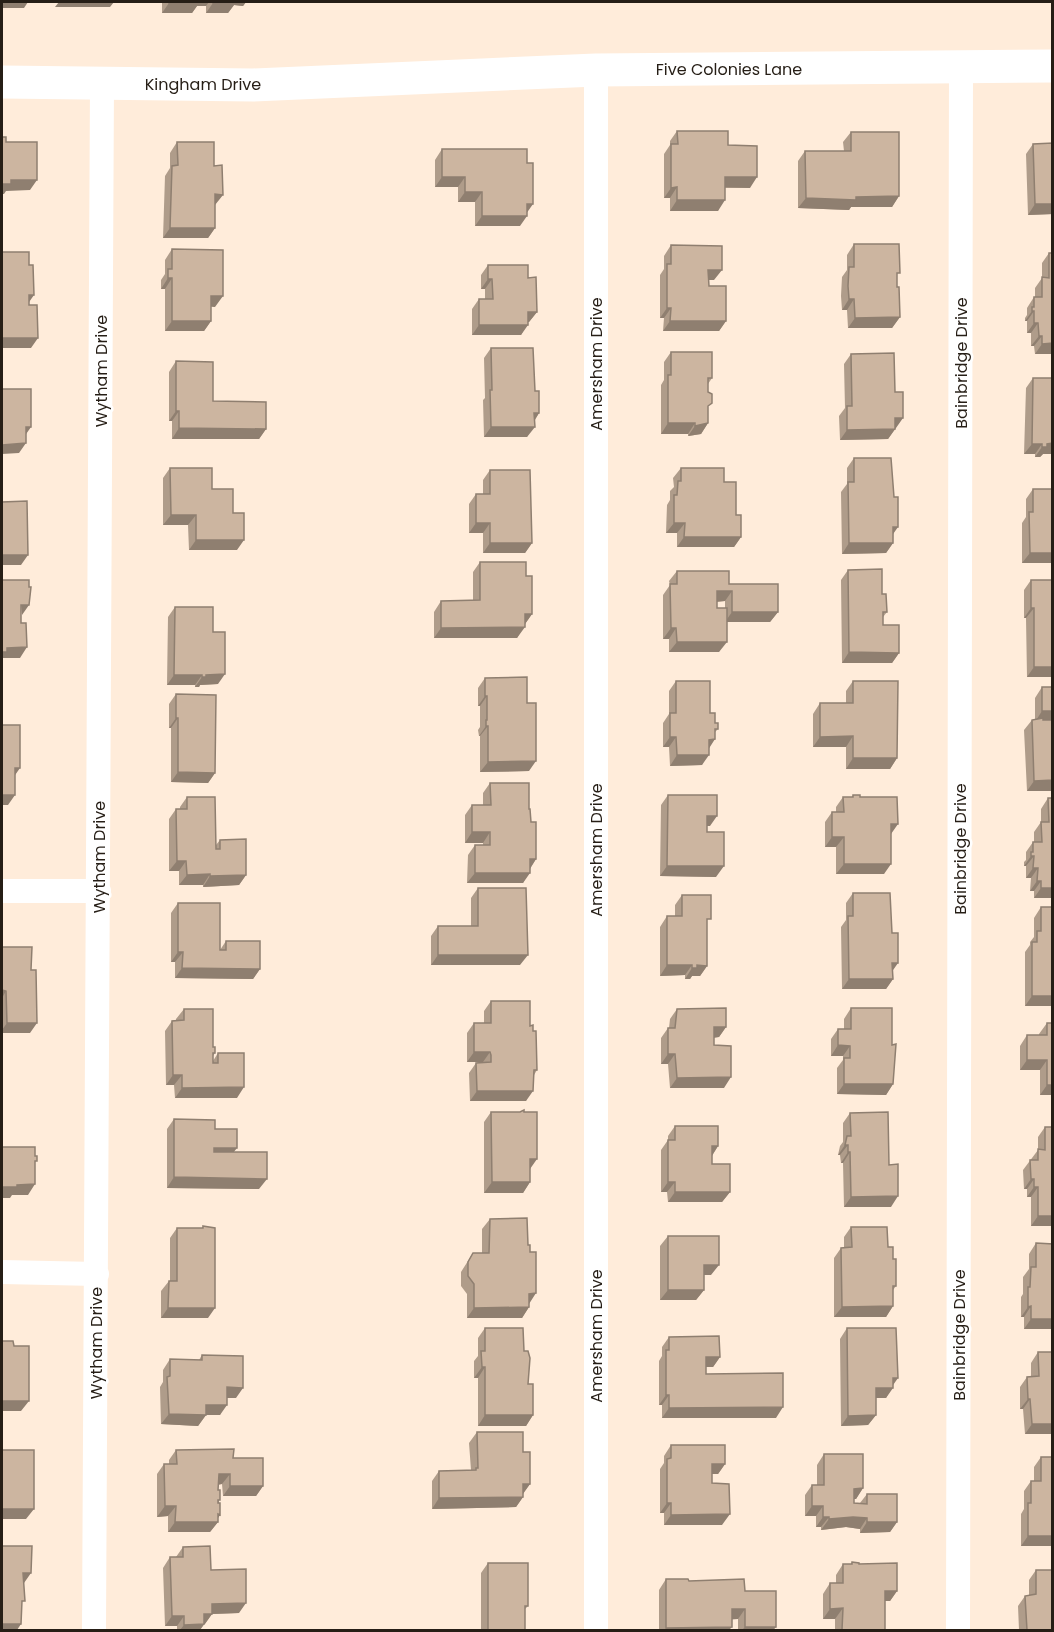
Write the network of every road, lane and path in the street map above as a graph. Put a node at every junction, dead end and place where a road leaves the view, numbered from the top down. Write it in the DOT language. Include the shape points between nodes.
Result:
graph roads {
  1 [pos="1053,66"];
  2 [pos="961,67"];
  3 [pos="596,70"];
  4 [pos="405,80"];
  5 [pos="2,82"];
  6 [pos="102,83"];
  7 [pos="2,891"];
  8 [pos="99,891"];
  9 [pos="2,1272"];
  10 [pos="97,1274"];
  11 [pos="94,1630"];
  12 [pos="596,1630"];
  13 [pos="958,1630"];
  1 -- 2 [label="street, Five Colonies Lane"];
  2 -- 3 [label="street, Five Colonies Lane"];
  2 -- 13 [label="street, Bainbridge Drive"];
  3 -- 4 [label="street, Five Colonies Lane"];
  3 -- 12 [label="street, Amersham Drive"];
  4 -- 6 [label="street, Kingham Drive" via="253,85"];
  5 -- 6 [label="street, Kingham Drive"];
  6 -- 8 [label="street, Wytham Drive"];
  7 -- 8 [label="street"];
  8 -- 10 [label="street, Wytham Drive"];
  9 -- 10 [label="street"];
  10 -- 11 [label="street, Wytham Drive"];
}
